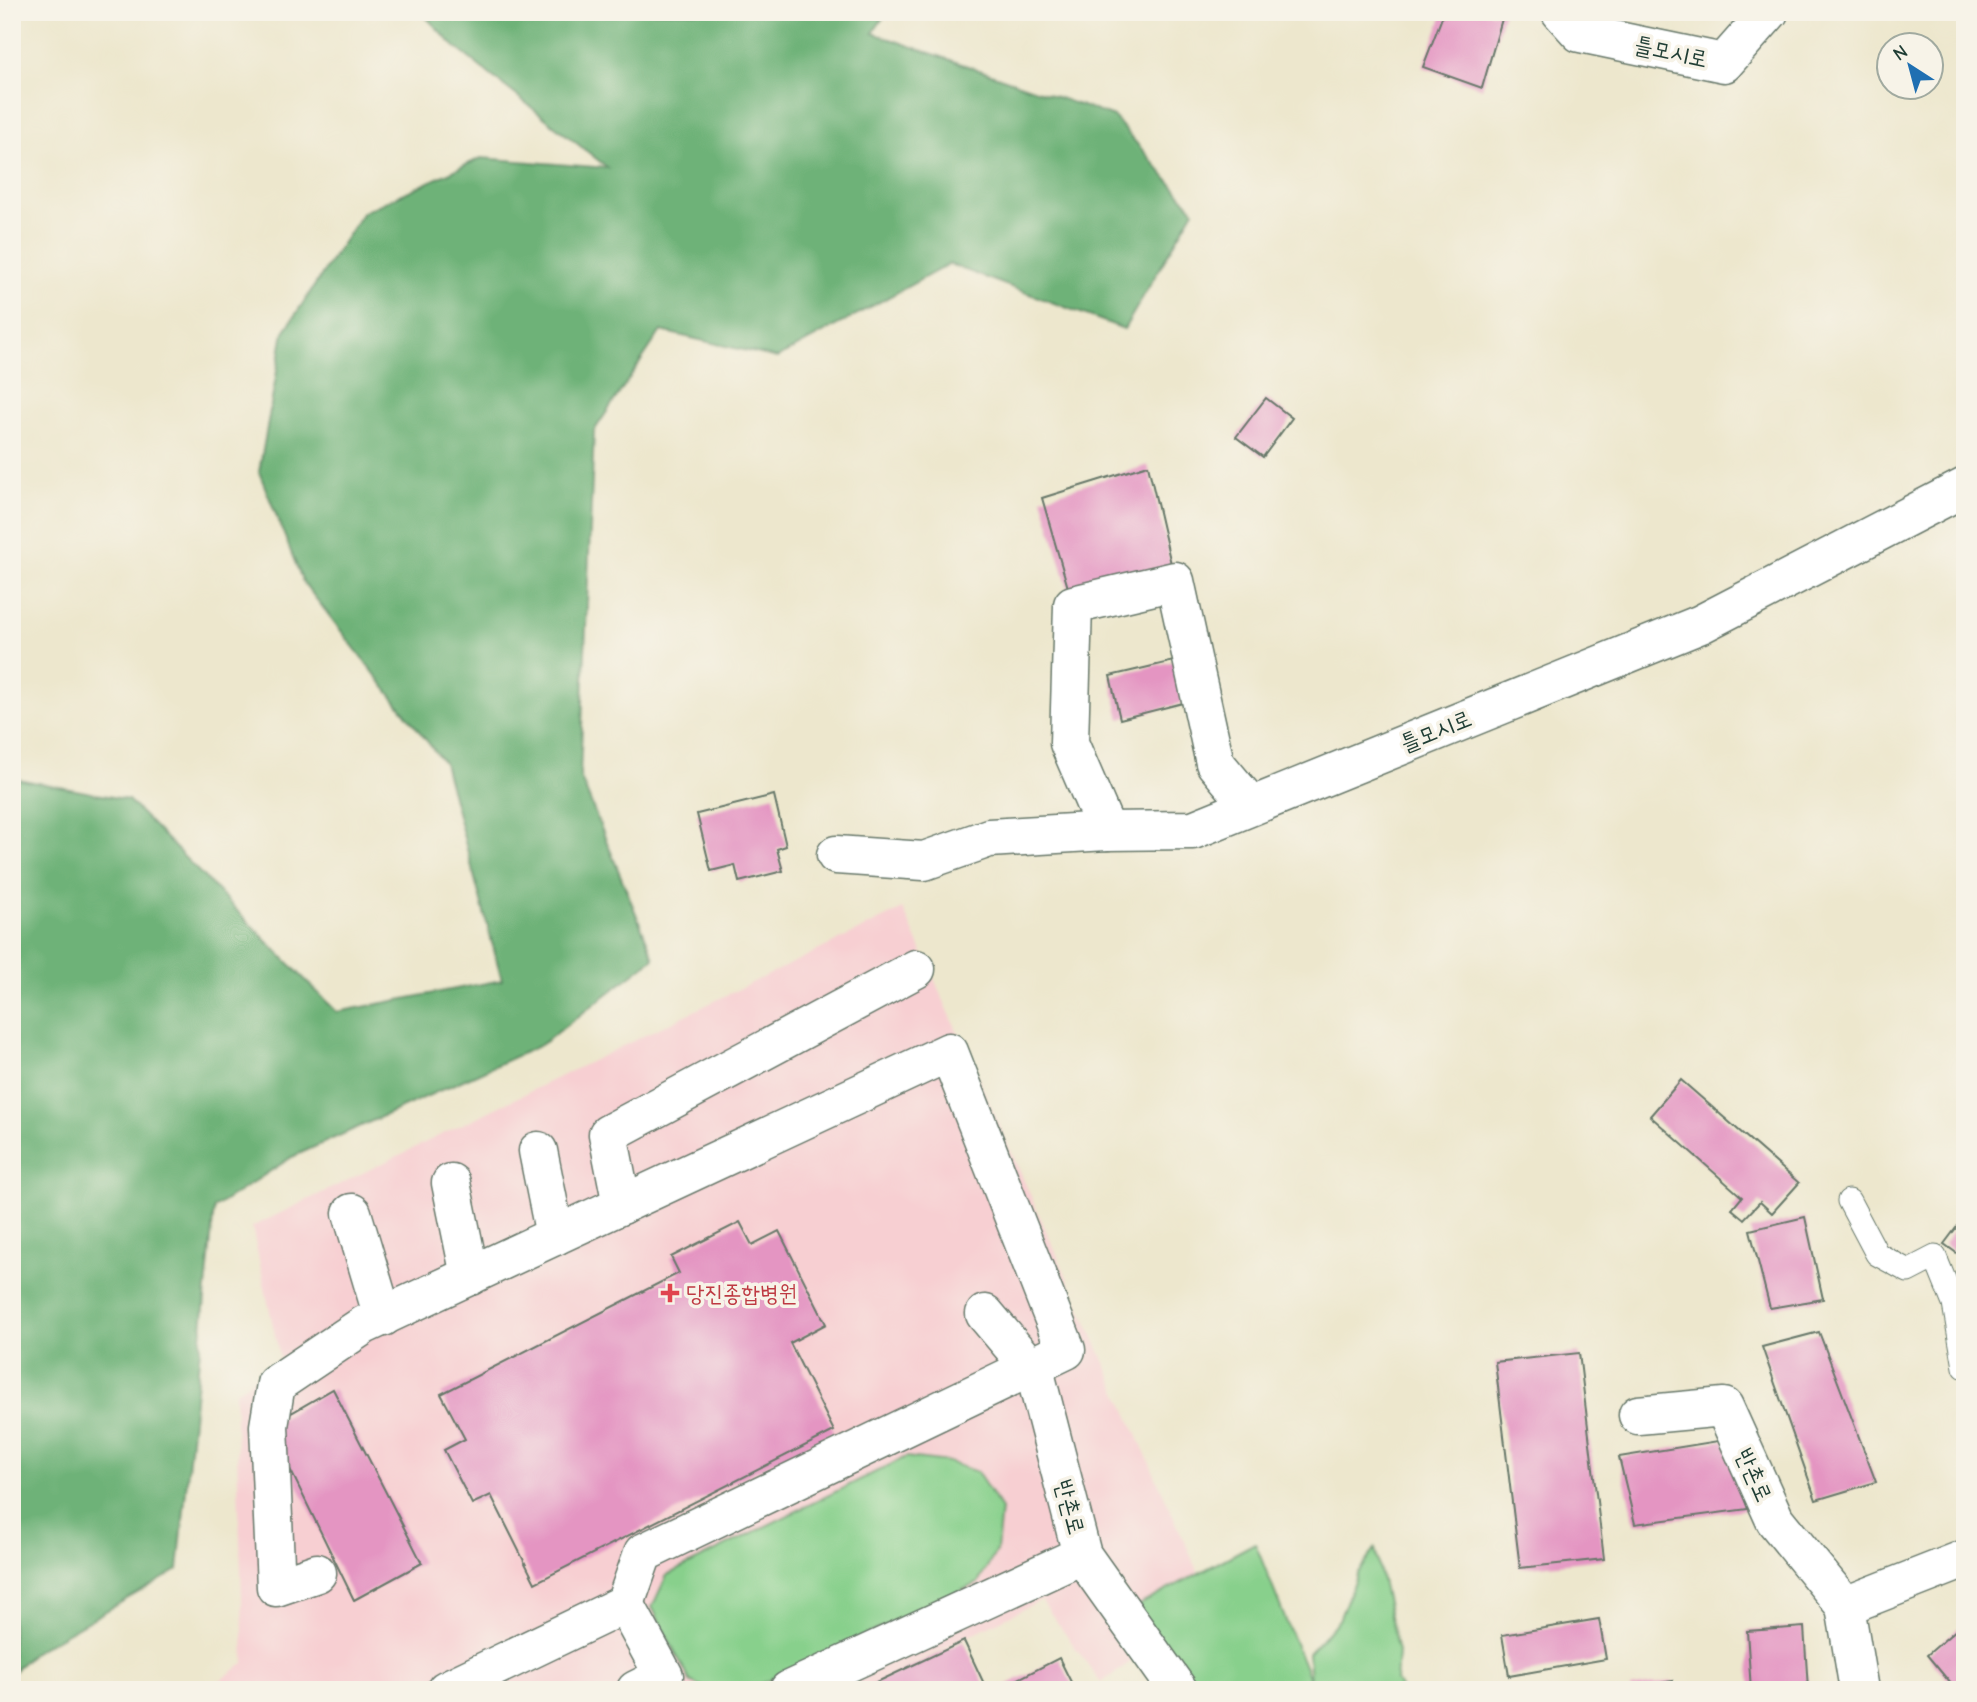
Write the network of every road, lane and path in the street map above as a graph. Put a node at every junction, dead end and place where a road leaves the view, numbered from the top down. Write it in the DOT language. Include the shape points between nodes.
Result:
graph roads {
  1 [pos="1560,12"];
  2 [pos="1769,12"];
  3 [pos="1965,487"];
  4 [pos="1251,806"];
  5 [pos="1107,831"];
  6 [pos="836,855"];
  7 [pos="916,969"];
  8 [pos="538,1152"];
  9 [pos="451,1182"];
  10 [pos="1849,1201"];
  11 [pos="622,1205"];
  12 [pos="352,1213"];
  13 [pos="555,1236"];
  14 [pos="470,1276"];
  15 [pos="985,1314"];
  16 [pos="383,1317"];
  17 [pos="1030,1367"];
  18 [pos="1965,1367"];
  19 [pos="1638,1415"];
  20 [pos="1082,1555"];
  21 [pos="1965,1559"];
  22 [pos="317,1573"];
  23 [pos="625,1604"];
  24 [pos="1845,1606"];
  25 [pos="451,1689"];
  26 [pos="636,1690"];
  27 [pos="789,1690"];
  28 [pos="1178,1690"];
  29 [pos="1859,1690"];
  1 -- 2 [label="street, 틀모시로" via="1580,33 1724,63"];
  3 -- 4 [label="street, 틀모시로" via="1701,624"];
  4 -- 5 [label="street, 틀모시로" via="1193,830"];
  4 -- 5 [label="street" via="1214,764 1174,581 1073,605 1069,743"];
  5 -- 6 [label="street, 틀모시로" via="989,838 924,861"];
  7 -- 11 [label="street" via="608,1134"];
  8 -- 13 [label="street"];
  9 -- 14 [label="street"];
  10 -- 18 [label="lane" via="1877,1254 1908,1271 1935,1257 1954,1304"];
  11 -- 13 [label="street"];
  11 -- 17 [label="street" via="949,1052 1066,1350"];
  12 -- 16 [label="street"];
  13 -- 14 [label="street"];
  14 -- 16 [label="street"];
  15 -- 17 [label="street, 반촌로"];
  16 -- 22 [label="street" via="275,1384 269,1426 276,1587"];
  17 -- 20 [label="street, 반촌로"];
  17 -- 23 [label="street" via="643,1553"];
  19 -- 24 [label="street, 반촌로" via="1724,1407 1775,1520"];
  20 -- 27 [label="street"];
  20 -- 28 [label="street, 반촌로"];
  21 -- 24 [label="street"];
  23 -- 25 [label="street"];
  23 -- 26 [label="street" via="664,1676"];
  24 -- 29 [label="street, 반촌로"];
}
